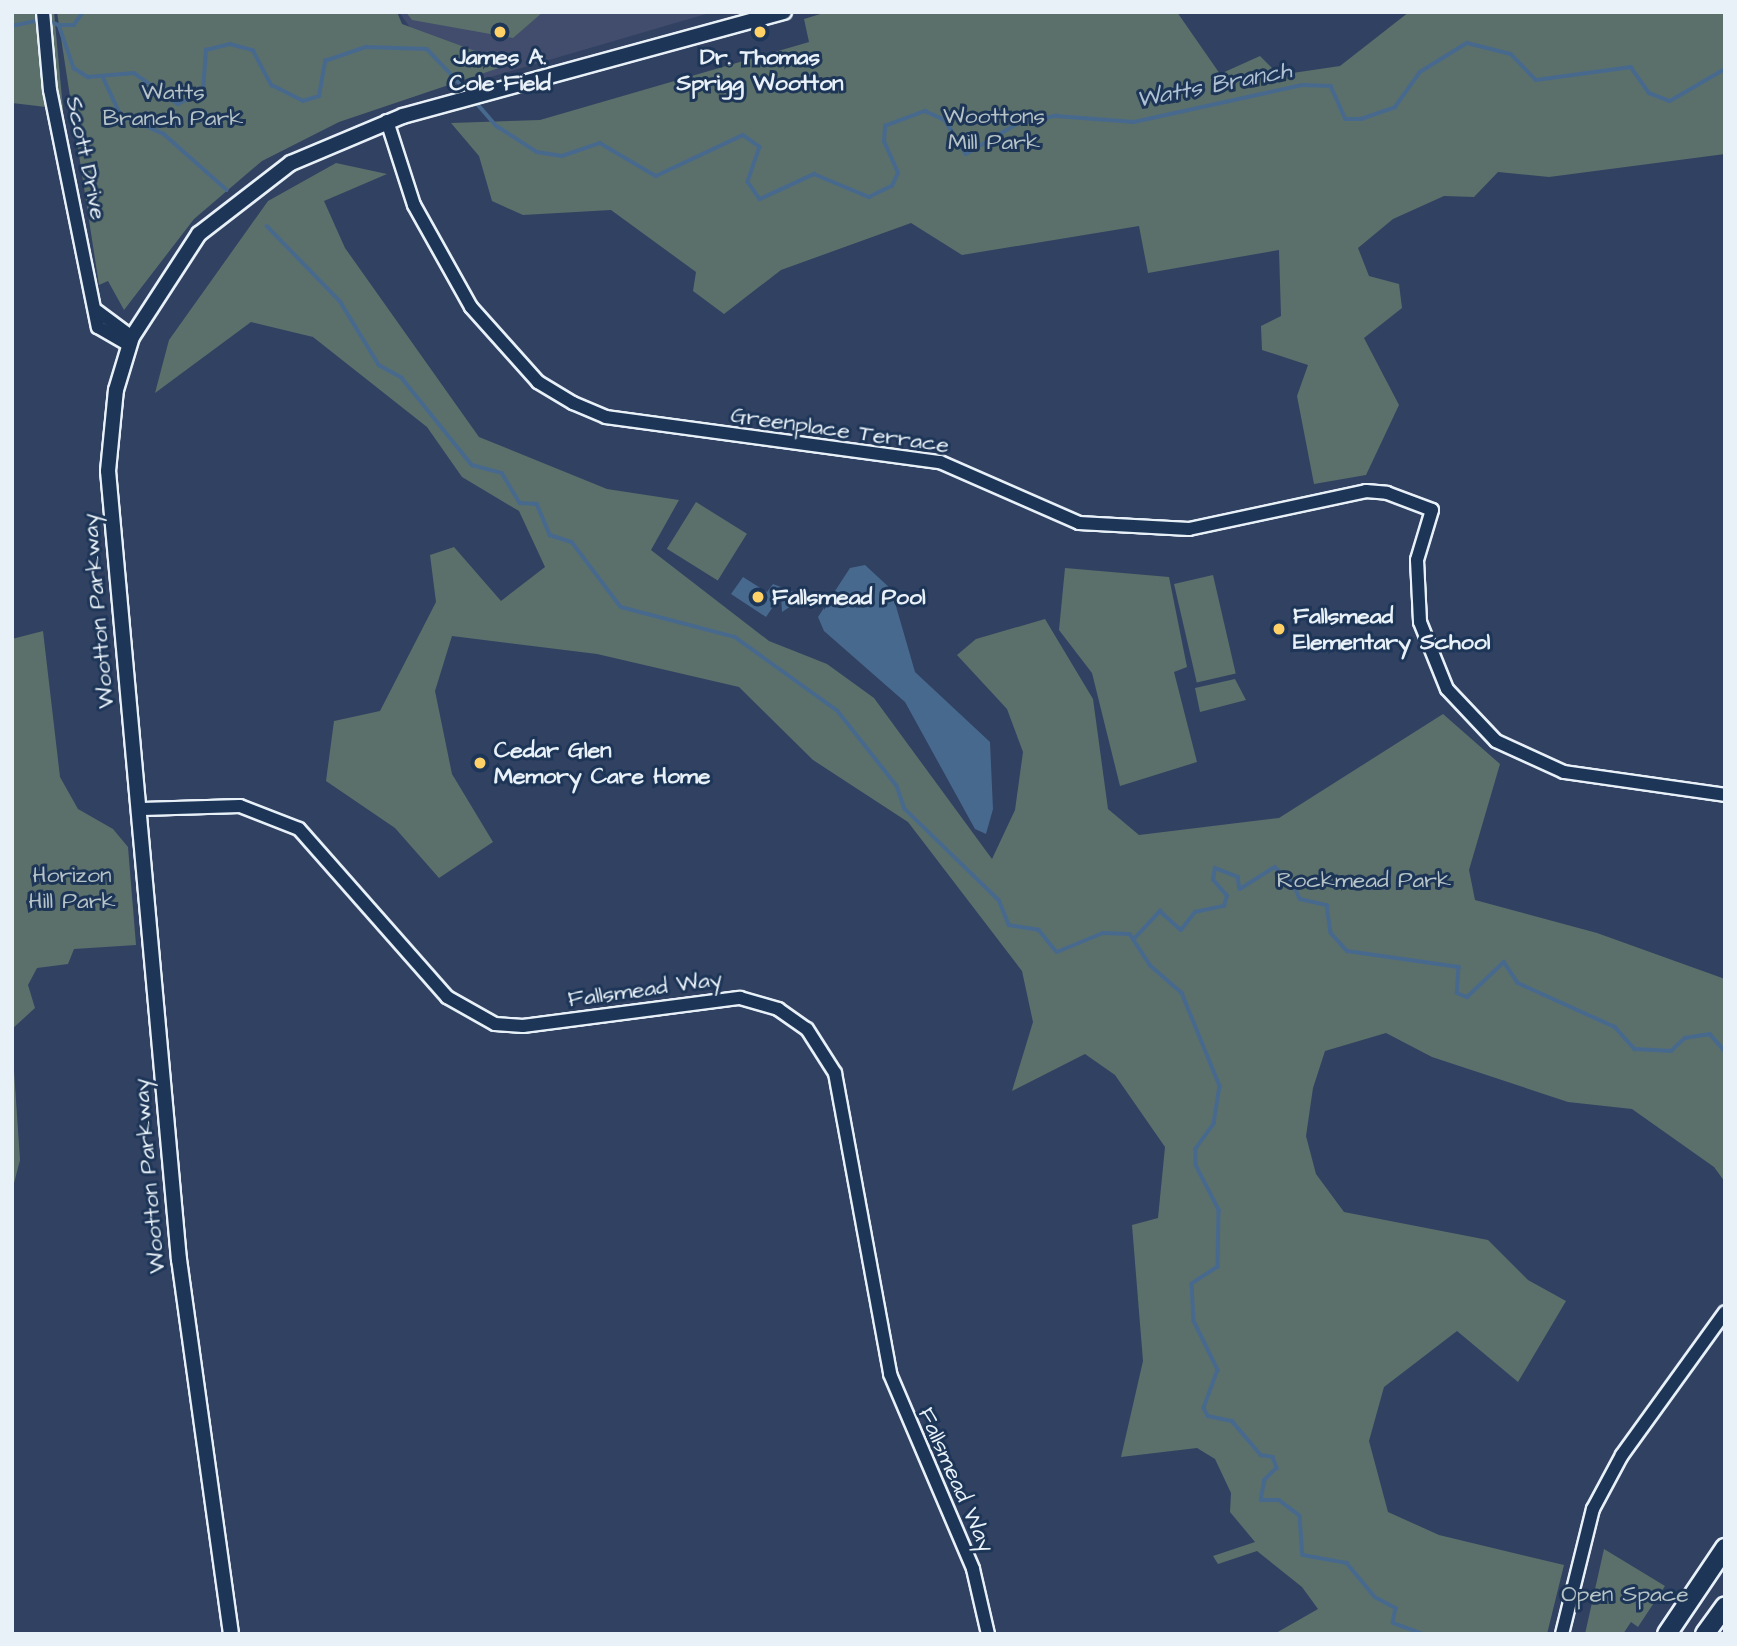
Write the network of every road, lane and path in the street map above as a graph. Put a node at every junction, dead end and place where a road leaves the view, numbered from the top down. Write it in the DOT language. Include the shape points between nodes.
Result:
graph roads {
  1 [pos="43,12"];
  2 [pos="783,12"];
  3 [pos="387,121"];
  4 [pos="130,341"];
  5 [pos="1725,795"];
  6 [pos="142,809"];
  7 [pos="1725,1312"];
  8 [pos="1725,1548"];
  9 [pos="1725,1606"];
  10 [pos="231,1634"];
  11 [pos="988,1634"];
  12 [pos="1562,1634"];
  13 [pos="1667,1634"];
  14 [pos="1705,1634"];
  1 -- 4 [label="street, Scott Drive" via="43,37 98,327"];
  2 -- 3 [label="main road, Wootton Parkway"];
  3 -- 4 [label="main road, Wootton Parkway" via="291,163 238,200 167,275"];
  3 -- 5 [label="street, Greenplace Terrace" via="414,205 471,307 538,382 606,416 940,462 1079,523 1189,529 1366,491 1432,510 1417,560 1420,622 1435,668 1466,714 1496,741 1535,763"];
  4 -- 6 [label="main road, Wootton Parkway" via="116,390 108,471"];
  6 -- 10 [label="main road, Wootton Parkway" via="178,1259"];
  6 -- 11 [label="street, Fallsmead Way" via="240,806 299,829 447,997 495,1024 523,1026 740,998 778,1009 807,1029 835,1073 890,1374 973,1569"];
  7 -- 12 [label="street" via="1622,1455 1593,1509"];
  8 -- 13 [label="highway"];
  9 -- 14 [label="highway"];
}
